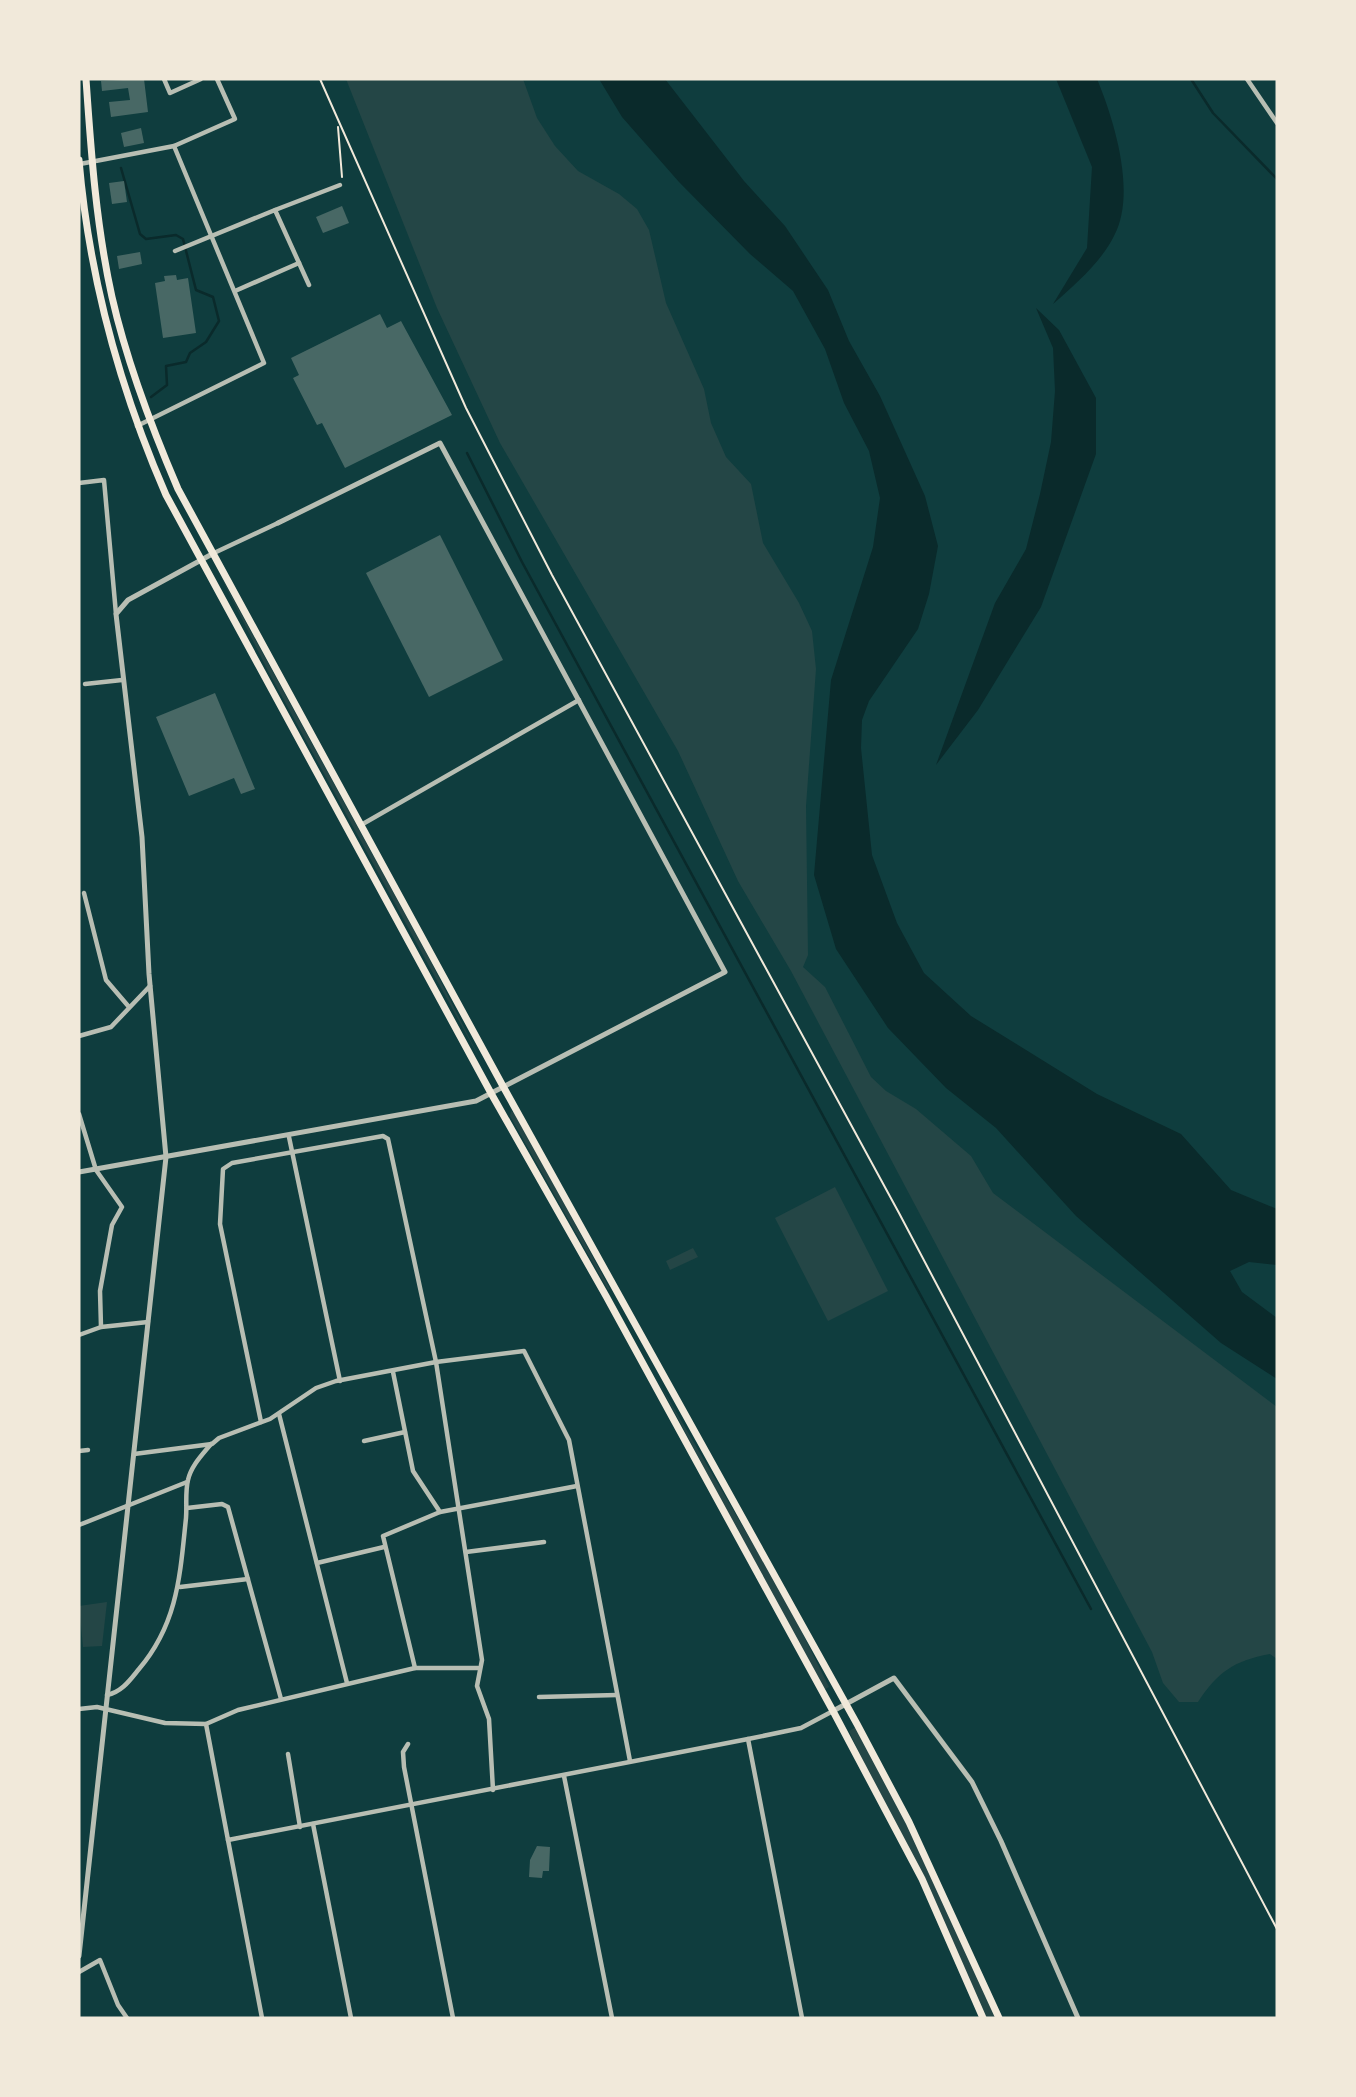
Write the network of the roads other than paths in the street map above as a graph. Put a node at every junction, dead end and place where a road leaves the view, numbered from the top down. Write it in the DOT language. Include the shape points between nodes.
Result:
graph roads {
  1 [pos="86,79"];
  2 [pos="164,79"];
  3 [pos="201,79"];
  4 [pos="217,79"];
  5 [pos="1247,79"];
  6 [pos="1277,123"];
  7 [pos="174,146"];
  8 [pos="93,161"];
  9 [pos="79,162"];
  10 [pos="340,185"];
  11 [pos="275,210"];
  12 [pos="212,236"];
  13 [pos="175,251"];
  14 [pos="299,263"];
  15 [pos="309,285"];
  16 [pos="235,291"];
  17 [pos="149,420"];
  18 [pos="136,426"];
  19 [pos="79,483"];
  20 [pos="278,523"];
  21 [pos="214,554"];
  22 [pos="201,561"];
  23 [pos="116,614"];
  24 [pos="122,680"];
  25 [pos="85,684"];
  26 [pos="579,700"];
  27 [pos="361,825"];
  28 [pos="84,893"];
  29 [pos="150,986"];
  30 [pos="129,1007"];
  31 [pos="79,1036"];
  32 [pos="504,1088"];
  33 [pos="492,1095"];
  34 [pos="79,1114"];
  35 [pos="289,1137"];
  36 [pos="293,1153"];
  37 [pos="166,1157"];
  38 [pos="96,1170"];
  39 [pos="79,1172"];
  40 [pos="148,1322"];
  41 [pos="101,1327"];
  42 [pos="79,1335"];
  43 [pos="436,1362"];
  44 [pos="393,1372"];
  45 [pos="340,1381"];
  46 [pos="279,1414"];
  47 [pos="261,1422"];
  48 [pos="405,1432"];
  49 [pos="365,1441"];
  50 [pos="212,1444"];
  51 [pos="88,1450"];
  52 [pos="79,1451"];
  53 [pos="133,1455"];
  54 [pos="187,1482"];
  55 [pos="577,1486"];
  56 [pos="127,1505"];
  57 [pos="187,1508"];
  58 [pos="460,1508"];
  59 [pos="440,1512"];
  60 [pos="79,1525"];
  61 [pos="544,1542"];
  62 [pos="384,1547"];
  63 [pos="466,1552"];
  64 [pos="317,1563"];
  65 [pos="248,1579"];
  66 [pos="180,1587"];
  67 [pos="415,1668"];
  68 [pos="478,1668"];
  69 [pos="347,1683"];
  70 [pos="106,1695"];
  71 [pos="617,1695"];
  72 [pos="539,1697"];
  73 [pos="281,1699"];
  74 [pos="846,1703"];
  75 [pos="79,1709"];
  76 [pos="104,1709"];
  77 [pos="833,1711"];
  78 [pos="205,1724"];
  79 [pos="748,1739"];
  80 [pos="408,1744"];
  81 [pos="288,1754"];
  82 [pos="630,1761"];
  83 [pos="564,1776"];
  84 [pos="493,1790"];
  85 [pos="412,1806"];
  86 [pos="313,1824"];
  87 [pos="300,1827"];
  88 [pos="228,1840"];
  89 [pos="79,1956"];
  90 [pos="79,1972"];
  91 [pos="127,2018"];
  92 [pos="262,2018"];
  93 [pos="351,2018"];
  94 [pos="453,2018"];
  95 [pos="612,2018"];
  96 [pos="802,2018"];
  97 [pos="983,2018"];
  98 [pos="999,2018"];
  99 [pos="1078,2018"];
  1 -- 8 [label="highway"];
  2 -- 3 [label="street" via="170,93"];
  4 -- 7 [label="street" via="235,119"];
  5 -- 6 [label="street"];
  7 -- 8 [label="street"];
  7 -- 12 [label="street"];
  8 -- 9 [label="street"];
  8 -- 17 [label="highway" via="112,296"];
  9 -- 18 [label="highway" via="98,299"];
  10 -- 11 [label="street"];
  11 -- 12 [label="street"];
  11 -- 14 [label="street"];
  12 -- 13 [label="street"];
  12 -- 16 [label="street"];
  14 -- 15 [label="street"];
  14 -- 16 [label="street"];
  16 -- 17 [label="street" via="264,363"];
  17 -- 18 [label="street"];
  17 -- 21 [label="highway" via="178,489"];
  18 -- 22 [label="highway"];
  19 -- 23 [label="street" via="104,480"];
  20 -- 21 [label="street"];
  20 -- 26 [label="street" via="440,443"];
  21 -- 22 [label="street"];
  21 -- 27 [label="highway"];
  22 -- 23 [label="street" via="128,600"];
  22 -- 33 [label="highway"];
  23 -- 24 [label="street"];
  24 -- 25 [label="street"];
  24 -- 29 [label="street" via="142,837"];
  26 -- 27 [label="street"];
  26 -- 32 [label="street" via="725,972"];
  27 -- 32 [label="highway"];
  28 -- 30 [label="street" via="106,980"];
  29 -- 30 [label="street"];
  29 -- 37 [label="street"];
  30 -- 31 [label="street" via="111,1027"];
  32 -- 33 [label="street"];
  32 -- 74 [label="highway"];
  33 -- 35 [label="street"];
  33 -- 77 [label="highway"];
  34 -- 38 [label="street"];
  35 -- 36 [label="street"];
  35 -- 37 [label="street"];
  36 -- 43 [label="street" via="383,1136 388,1139"];
  36 -- 45 [label="street"];
  36 -- 47 [label="street" via="232,1163 223,1169 220,1190 225,1251"];
  37 -- 38 [label="street"];
  37 -- 40 [label="street"];
  38 -- 39 [label="street"];
  38 -- 41 [label="street" via="122,1207 112,1225 100,1291"];
  40 -- 41 [label="street"];
  40 -- 53 [label="street"];
  41 -- 42 [label="street"];
  43 -- 44 [label="street"];
  43 -- 55 [label="street" via="524,1350 569,1440"];
  43 -- 58 [label="street"];
  44 -- 45 [label="street"];
  44 -- 48 [label="street"];
  45 -- 46 [label="street" via="316,1388"];
  46 -- 47 [label="street"];
  46 -- 64 [label="street"];
  47 -- 50 [label="street"];
  48 -- 49 [label="street"];
  48 -- 59 [label="street" via="417,1481"];
  50 -- 53 [label="street"];
  50 -- 54 [label="street"];
  51 -- 52 [label="street"];
  53 -- 56 [label="street"];
  54 -- 56 [label="street"];
  54 -- 57 [label="street"];
  55 -- 58 [label="street"];
  55 -- 71 [label="street"];
  56 -- 60 [label="street"];
  56 -- 70 [label="street"];
  57 -- 65 [label="street" via="228,1507"];
  57 -- 66 [label="street"];
  58 -- 59 [label="street"];
  58 -- 63 [label="street"];
  59 -- 62 [label="street" via="383,1535"];
  61 -- 63 [label="street"];
  62 -- 64 [label="street"];
  62 -- 67 [label="street"];
  63 -- 68 [label="street" via="482,1660"];
  64 -- 69 [label="street"];
  65 -- 66 [label="street"];
  65 -- 73 [label="street"];
  66 -- 70 [label="street" via="147,1659 124,1686"];
  67 -- 68 [label="street"];
  67 -- 69 [label="street"];
  68 -- 84 [label="street" via="477,1686 489,1719"];
  69 -- 73 [label="street"];
  70 -- 76 [label="street"];
  71 -- 72 [label="street"];
  71 -- 82 [label="street"];
  73 -- 78 [label="street"];
  74 -- 77 [label="street"];
  74 -- 98 [label="highway" via="909,1822"];
  74 -- 99 [label="street" via="894,1678 966,1774 1001,1841"];
  75 -- 76 [label="street"];
  76 -- 78 [label="street" via="165,1723"];
  76 -- 89 [label="street"];
  77 -- 79 [label="street" via="801,1728"];
  77 -- 97 [label="highway" via="922,1879"];
  78 -- 88 [label="street"];
  79 -- 82 [label="street"];
  79 -- 96 [label="street"];
  80 -- 85 [label="street" via="402,1752"];
  81 -- 87 [label="street"];
  82 -- 83 [label="street"];
  83 -- 84 [label="street"];
  83 -- 95 [label="street"];
  84 -- 85 [label="street"];
  85 -- 86 [label="street"];
  85 -- 94 [label="street"];
  86 -- 87 [label="street"];
  86 -- 93 [label="street"];
  87 -- 88 [label="street"];
  88 -- 92 [label="street"];
  90 -- 91 [label="street" via="100,1961"];
}
